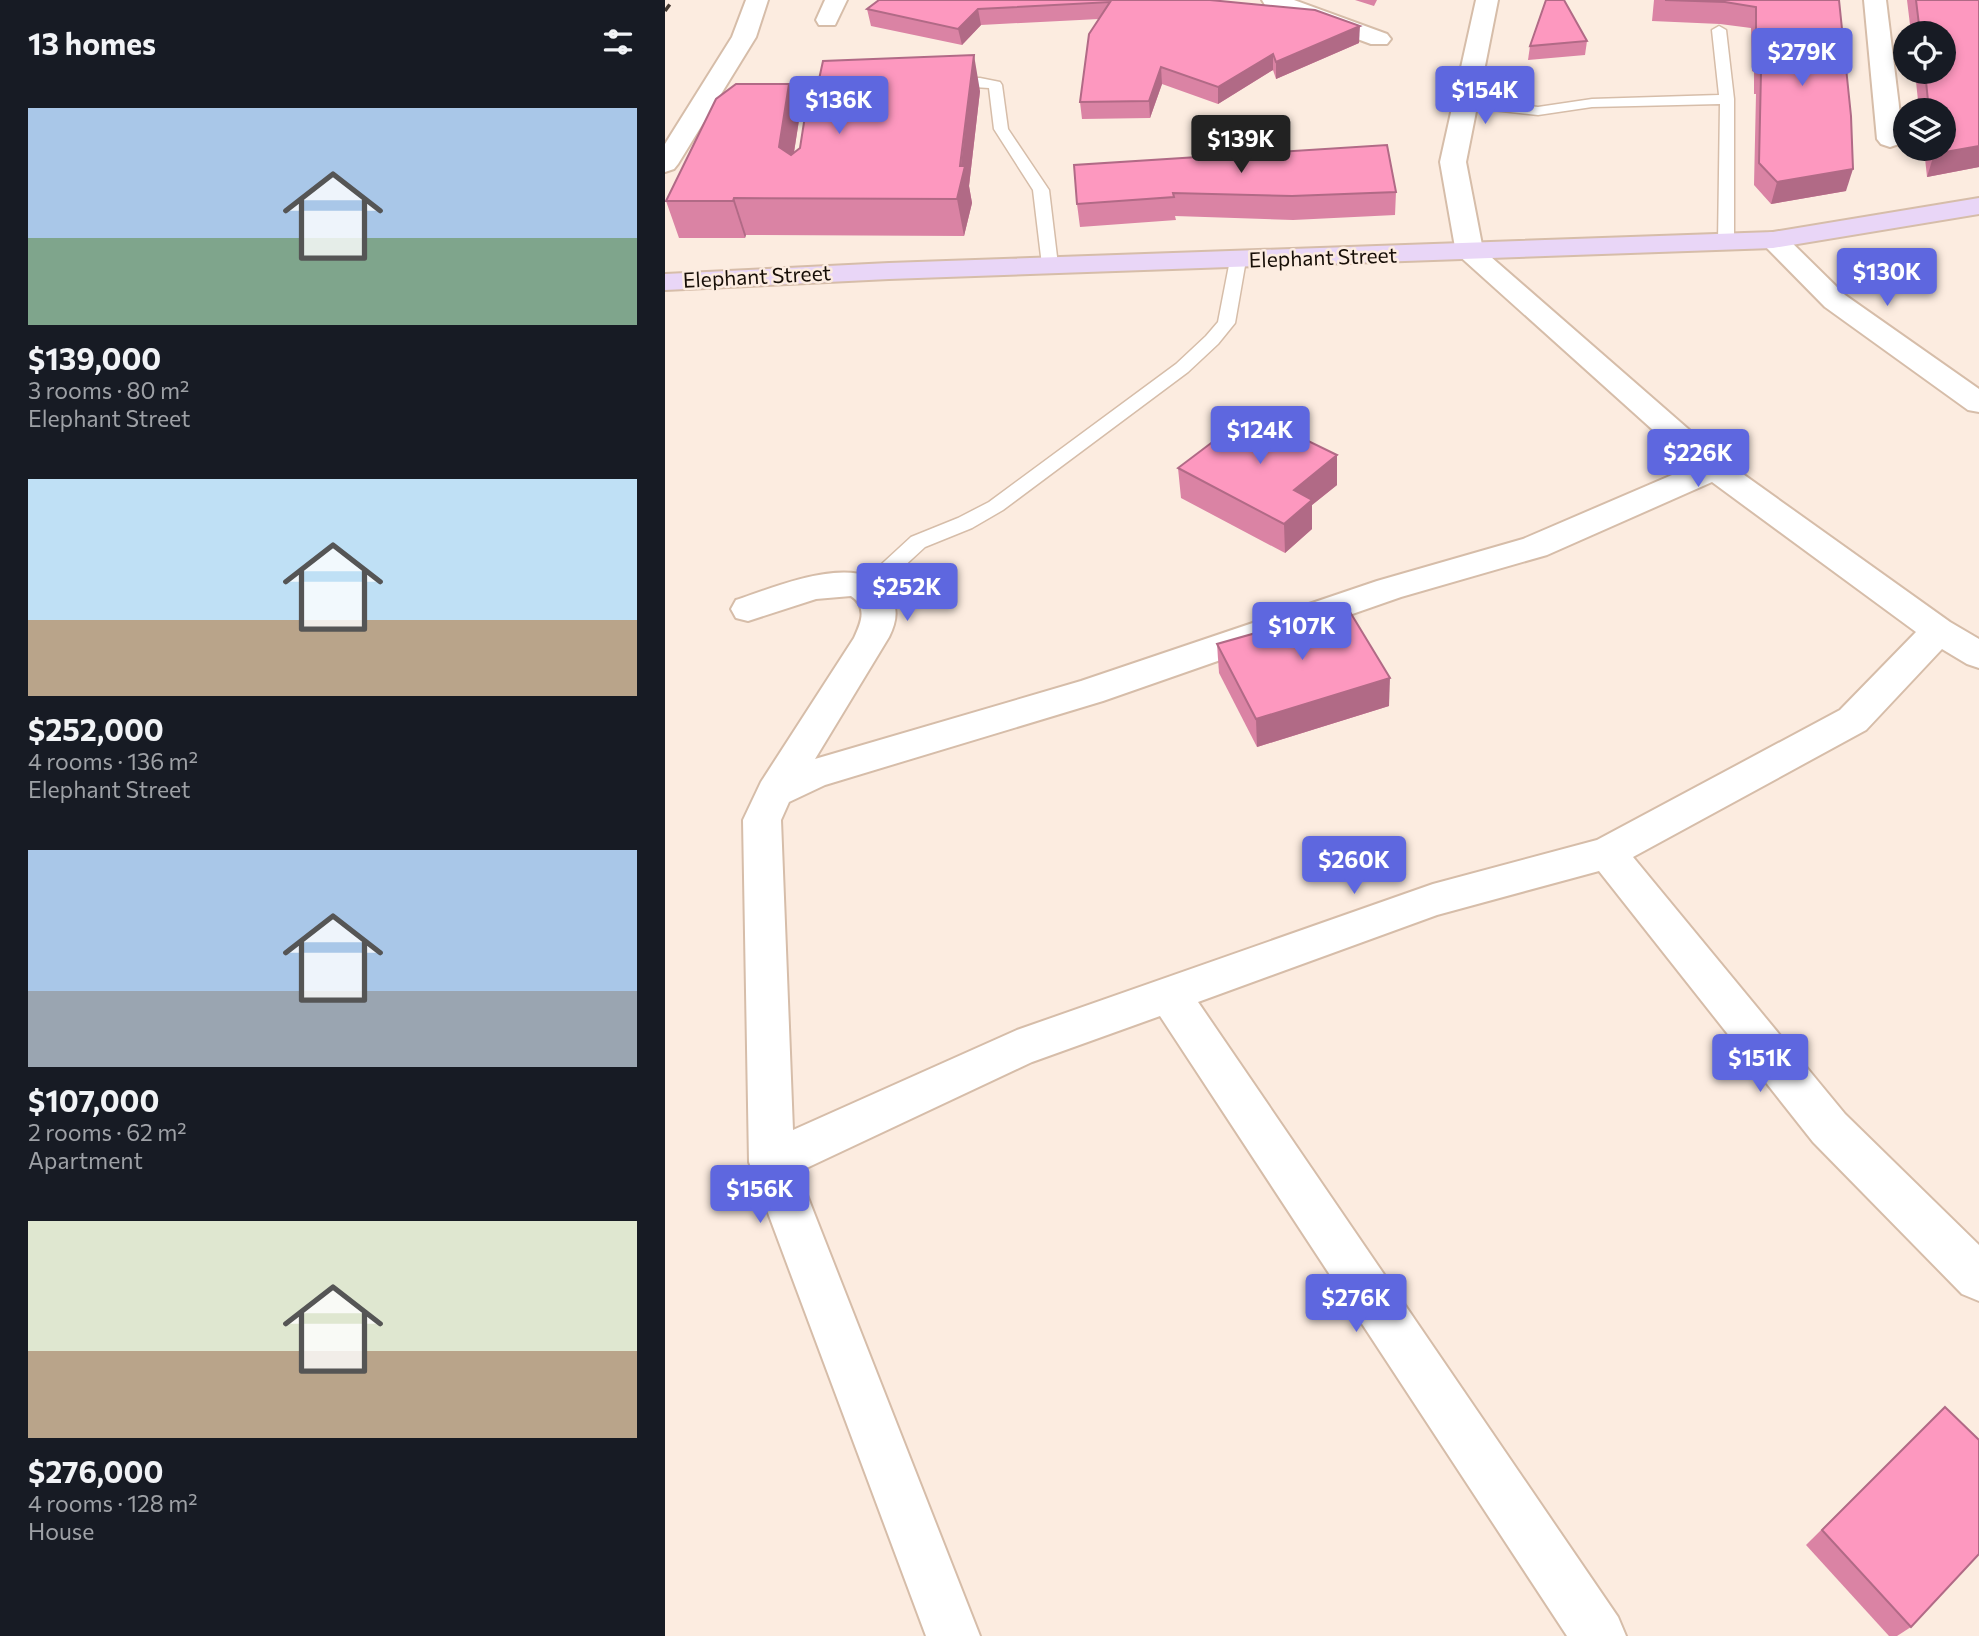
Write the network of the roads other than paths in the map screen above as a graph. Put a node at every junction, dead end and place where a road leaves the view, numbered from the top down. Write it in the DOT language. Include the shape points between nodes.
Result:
graph roads {
  1 [pos="757,0"];
  2 [pos="1273,0"];
  3 [pos="1487,0"];
  4 [pos="1875,0"];
  5 [pos="1719,30"];
  6 [pos="1379,38"];
  7 [pos="928,82"];
  8 [pos="1727,99"];
  9 [pos="1466,103"];
  10 [pos="811,107"];
  11 [pos="756,108"];
  12 [pos="1890,139"];
  13 [pos="665,164"];
  14 [pos="1979,206"];
  15 [pos="1773,240"];
  16 [pos="1726,242"];
  17 [pos="1470,253"];
  18 [pos="1238,260"];
  19 [pos="1050,265"];
  20 [pos="665,282"];
  21 [pos="1979,403"];
  22 [pos="1715,469"];
  23 [pos="867,589"];
  24 [pos="748,609"];
  25 [pos="1938,631"];
  26 [pos="1979,655"];
  27 [pos="774,792"];
  28 [pos="1607,853"];
  29 [pos="1170,995"];
  30 [pos="772,1162"];
  31 [pos="1979,1278"];
  32 [pos="953,1636"];
  33 [pos="1599,1636"];
  1 -- 13 [label="street" via="708,109"];
  2 -- 6 [label="street"];
  3 -- 9 [label="street"];
  4 -- 12 [label="street"];
  5 -- 8 [label="lane"];
  7 -- 19 [label="lane" via="995,85 1001,129 1041,190"];
  8 -- 9 [label="lane" via="1592,103 1538,111"];
  8 -- 16 [label="lane"];
  9 -- 17 [label="street" via="1453,162"];
  10 -- 11 [label="lane"];
  14 -- 15 [label="main road, Elephant Street"];
  15 -- 16 [label="main road, Elephant Street"];
  15 -- 21 [label="street" via="1835,301"];
  16 -- 17 [label="main road, Elephant Street"];
  17 -- 18 [label="main road, Elephant Street"];
  17 -- 22 [label="street"];
  18 -- 19 [label="main road, Elephant Street"];
  18 -- 23 [label="lane" via="1226,323 1182,368 996,506 918,542"];
  19 -- 20 [label="main road, Elephant Street"];
  22 -- 25 [label="street"];
  22 -- 27 [label="street" via="1535,547 1389,589 1090,692 813,774"];
  23 -- 24 [label="street" via="855,583 830,584"];
  23 -- 27 [label="street" via="880,608 879,623"];
  25 -- 26 [label="street"];
  25 -- 28 [label="street" via="1853,720"];
  27 -- 30 [label="street" via="762,820"];
  28 -- 29 [label="street" via="1433,900"];
  28 -- 31 [label="street" via="1829,1128"];
  29 -- 30 [label="street" via="1017,1049"];
  29 -- 33 [label="street"];
  30 -- 32 [label="street"];
}
